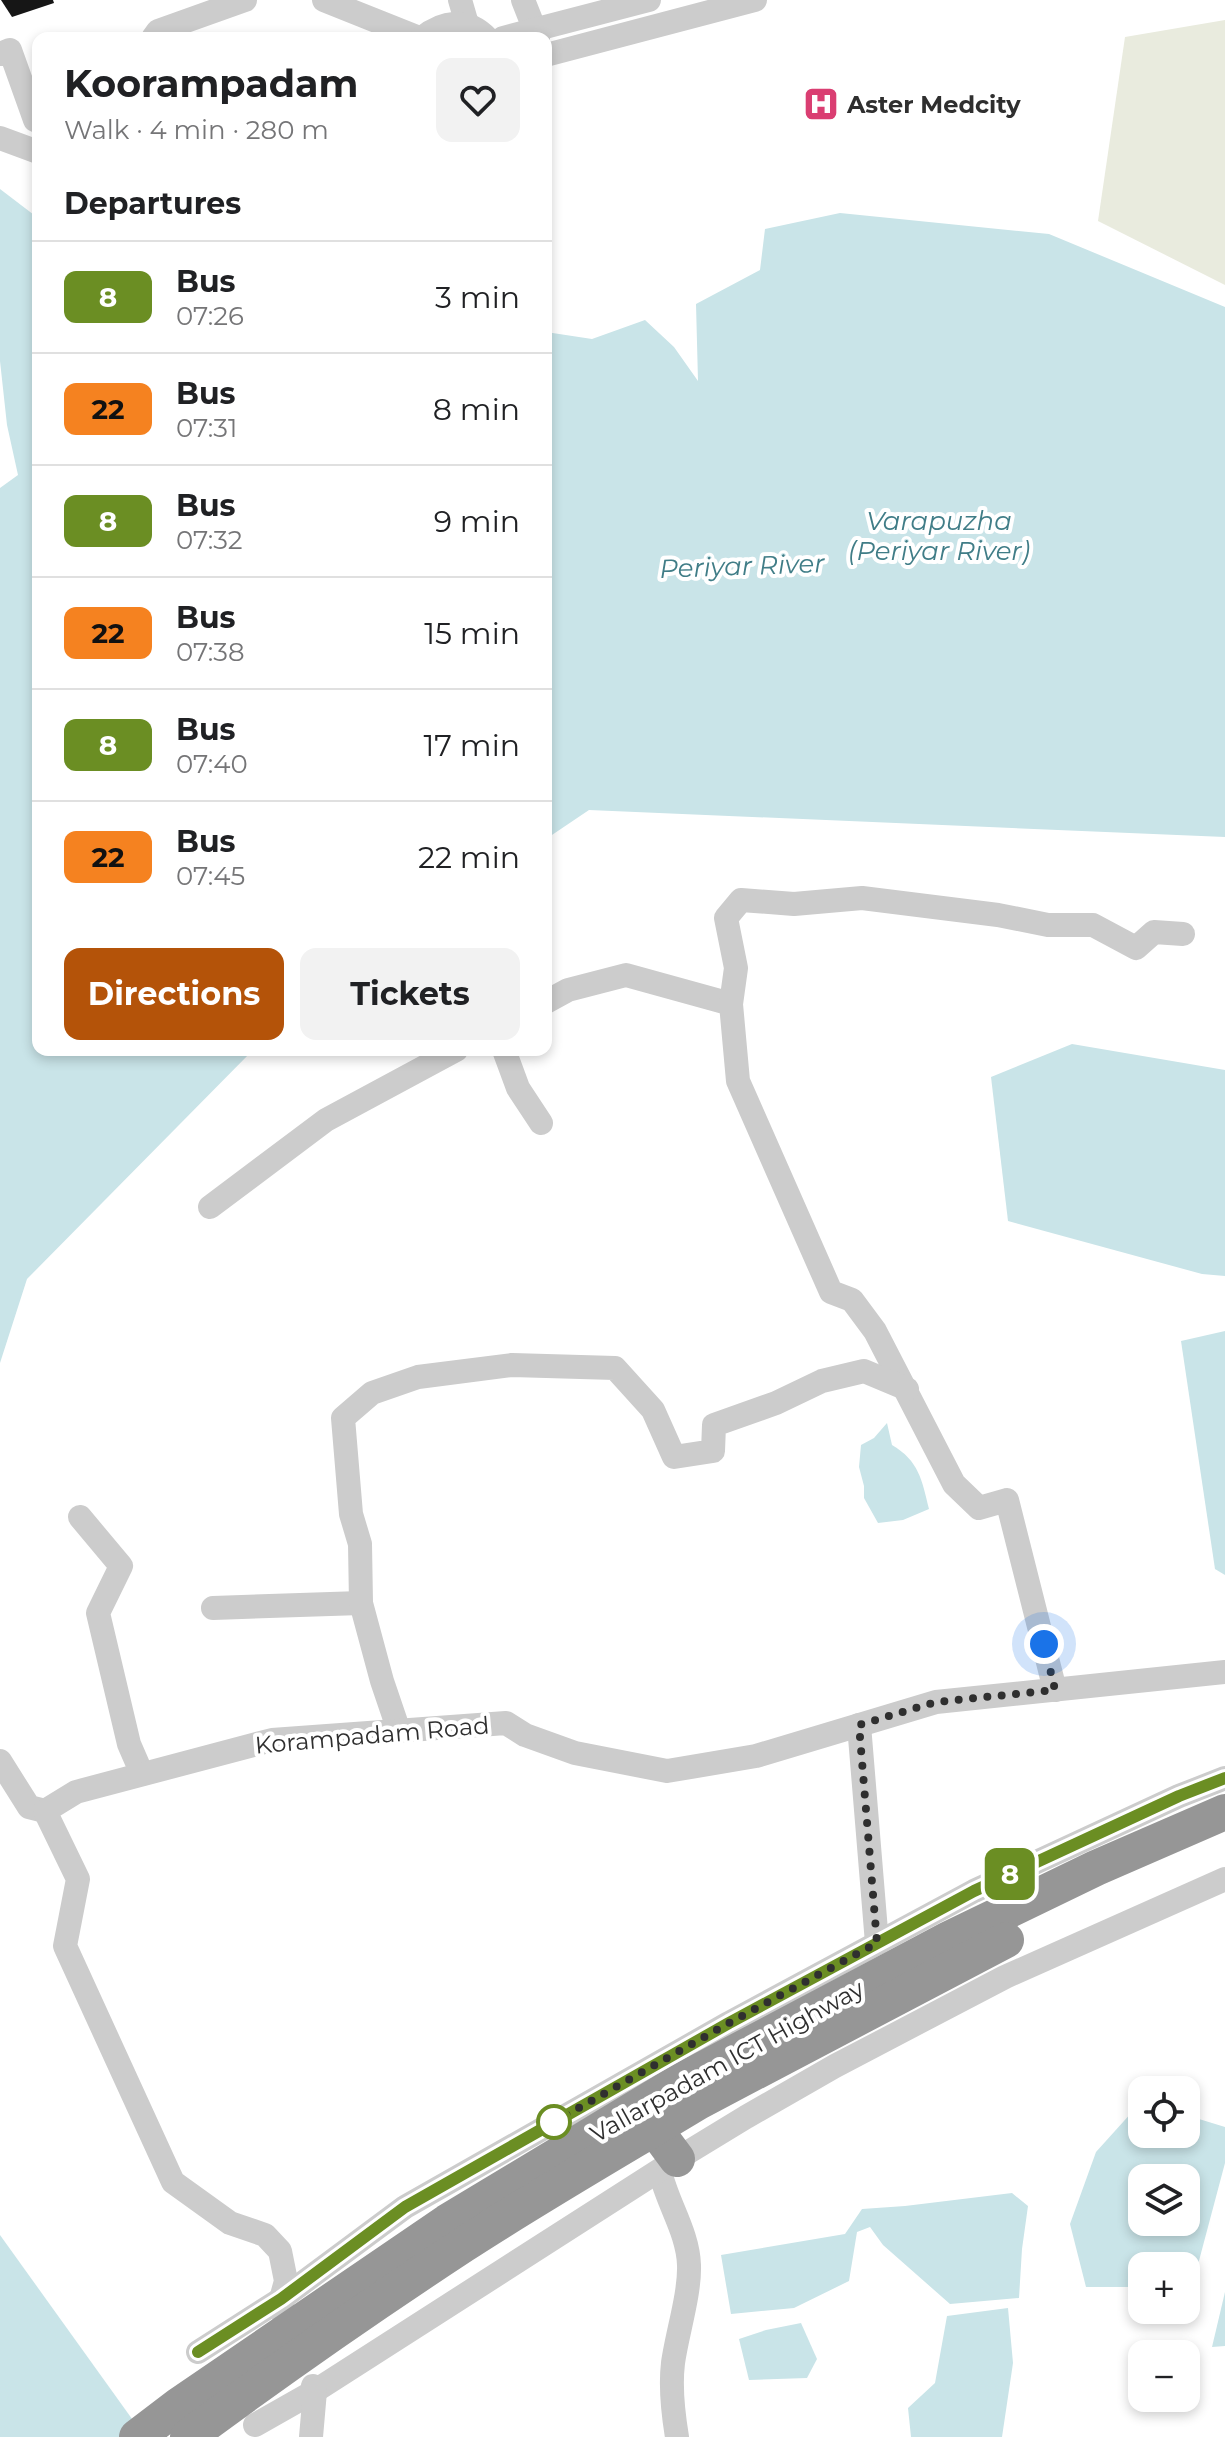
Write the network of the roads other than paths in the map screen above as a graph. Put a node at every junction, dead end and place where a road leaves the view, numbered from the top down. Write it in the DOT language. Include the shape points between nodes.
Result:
graph roads {
  1 [pos="245,0"];
  2 [pos="324,0"];
  3 [pos="460,0"];
  4 [pos="523,0"];
  5 [pos="649,0"];
  6 [pos="755,0"];
  7 [pos="467,24"];
  8 [pos="157,32"];
  9 [pos="406,32"];
  10 [pos="429,32"];
  11 [pos="481,32"];
  12 [pos="536,32"];
  13 [pos="544,32"];
  14 [pos="3,47"];
  15 [pos="552,53"];
  16 [pos="32,113"];
  17 [pos="0,138"];
  18 [pos="32,150"];
  19 [pos="1183,934"];
  20 [pos="552,999"];
  21 [pos="731,1004"];
  22 [pos="445,1056"];
  23 [pos="506,1056"];
  24 [pos="541,1123"];
  25 [pos="210,1207"];
  26 [pos="907,1389"];
  27 [pos="80,1517"];
  28 [pos="361,1603"];
  29 [pos="213,1608"];
  30 [pos="1225,1672"];
  31 [pos="1055,1690"];
  32 [pos="859,1725"];
  33 [pos="399,1731"];
  34 [pos="0,1761"];
  35 [pos="142,1774"];
  36 [pos="1225,1778"];
  37 [pos="45,1811"];
  38 [pos="1225,1812"];
  39 [pos="1225,1838"];
  40 [pos="1225,1879"];
  41 [pos="877,1943"];
  42 [pos="673,2070"];
  43 [pos="654,2128"];
  44 [pos="668,2165"];
  45 [pos="283,2310"];
  46 [pos="198,2352"];
  47 [pos="314,2389"];
  48 [pos="188,2424"];
  49 [pos="255,2425"];
  50 [pos="137,2437"];
  51 [pos="311,2437"];
  52 [pos="677,2437"];
  1 -- 8 [label="street"];
  2 -- 9 [label="street"];
  3 -- 7 [label="street"];
  4 -- 12 [label="street"];
  5 -- 13 [label="street"];
  6 -- 15 [label="street"];
  7 -- 10 [label="street" via="450,23"];
  7 -- 11 [label="street"];
  14 -- 16 [label="street"];
  17 -- 18 [label="street"];
  19 -- 21 [label="street" via="1154,932 1136,948 1093,925 1048,925 862,898 794,904 741,900 726,918 736,968"];
  20 -- 21 [label="street" via="626,975"];
  21 -- 26 [label="street" via="738,1081 831,1292 852,1300"];
  22 -- 25 [label="street" via="326,1120"];
  23 -- 24 [label="street" via="518,1088"];
  26 -- 28 [label="street" via="864,1371 822,1381 714,1425 713,1451 674,1457 653,1410 615,1368 512,1365 418,1377 372,1393 343,1418 351,1514 360,1544"];
  26 -- 31 [label="street" via="954,1484 979,1508 1007,1500"];
  27 -- 35 [label="street" via="121,1566 98,1613 129,1744"];
  28 -- 29 [label="street"];
  28 -- 33 [label="street"];
  30 -- 31 [label="street, Korampadam Road"];
  31 -- 32 [label="street, Korampadam Road" via="936,1702"];
  32 -- 33 [label="street, Korampadam Road" via="756,1756 667,1771 575,1753 506,1723"];
  32 -- 41 [label="street"];
  33 -- 35 [label="street, Korampadam Road" via="272,1740"];
  34 -- 37 [label="street" via="29,1807"];
  35 -- 37 [label="street, Korampadam Road" via="76,1792"];
  36 -- 41 [label="street" via="974,1891"];
  37 -- 45 [label="street" via="78,1879 65,1946 173,2182 230,2223 265,2235 280,2251 286,2281"];
  38 -- 42 [label="highway, Vallarpadam ICT Highway"];
  39 -- 43 [label="highway, Vallarpadam ICT Highway" via="970,1957"];
  40 -- 44 [label="street" via="1005,1977 835,2066"];
  41 -- 42 [label="street"];
  42 -- 45 [label="street" via="405,2207"];
  42 -- 48 [label="highway, Vallarpadam ICT Highway" via="447,2222"];
  43 -- 44 [label="highway"];
  43 -- 48 [label="highway, Vallarpadam ICT Highway"];
  44 -- 47 [label="street"];
  44 -- 52 [label="street" via="664,2192 679,2223 689,2265 673,2364"];
  45 -- 46 [label="street"];
  47 -- 49 [label="street"];
  47 -- 51 [label="street"];
  48 -- 50 [label="highway, Vallarpadam ICT Highway"];
}
